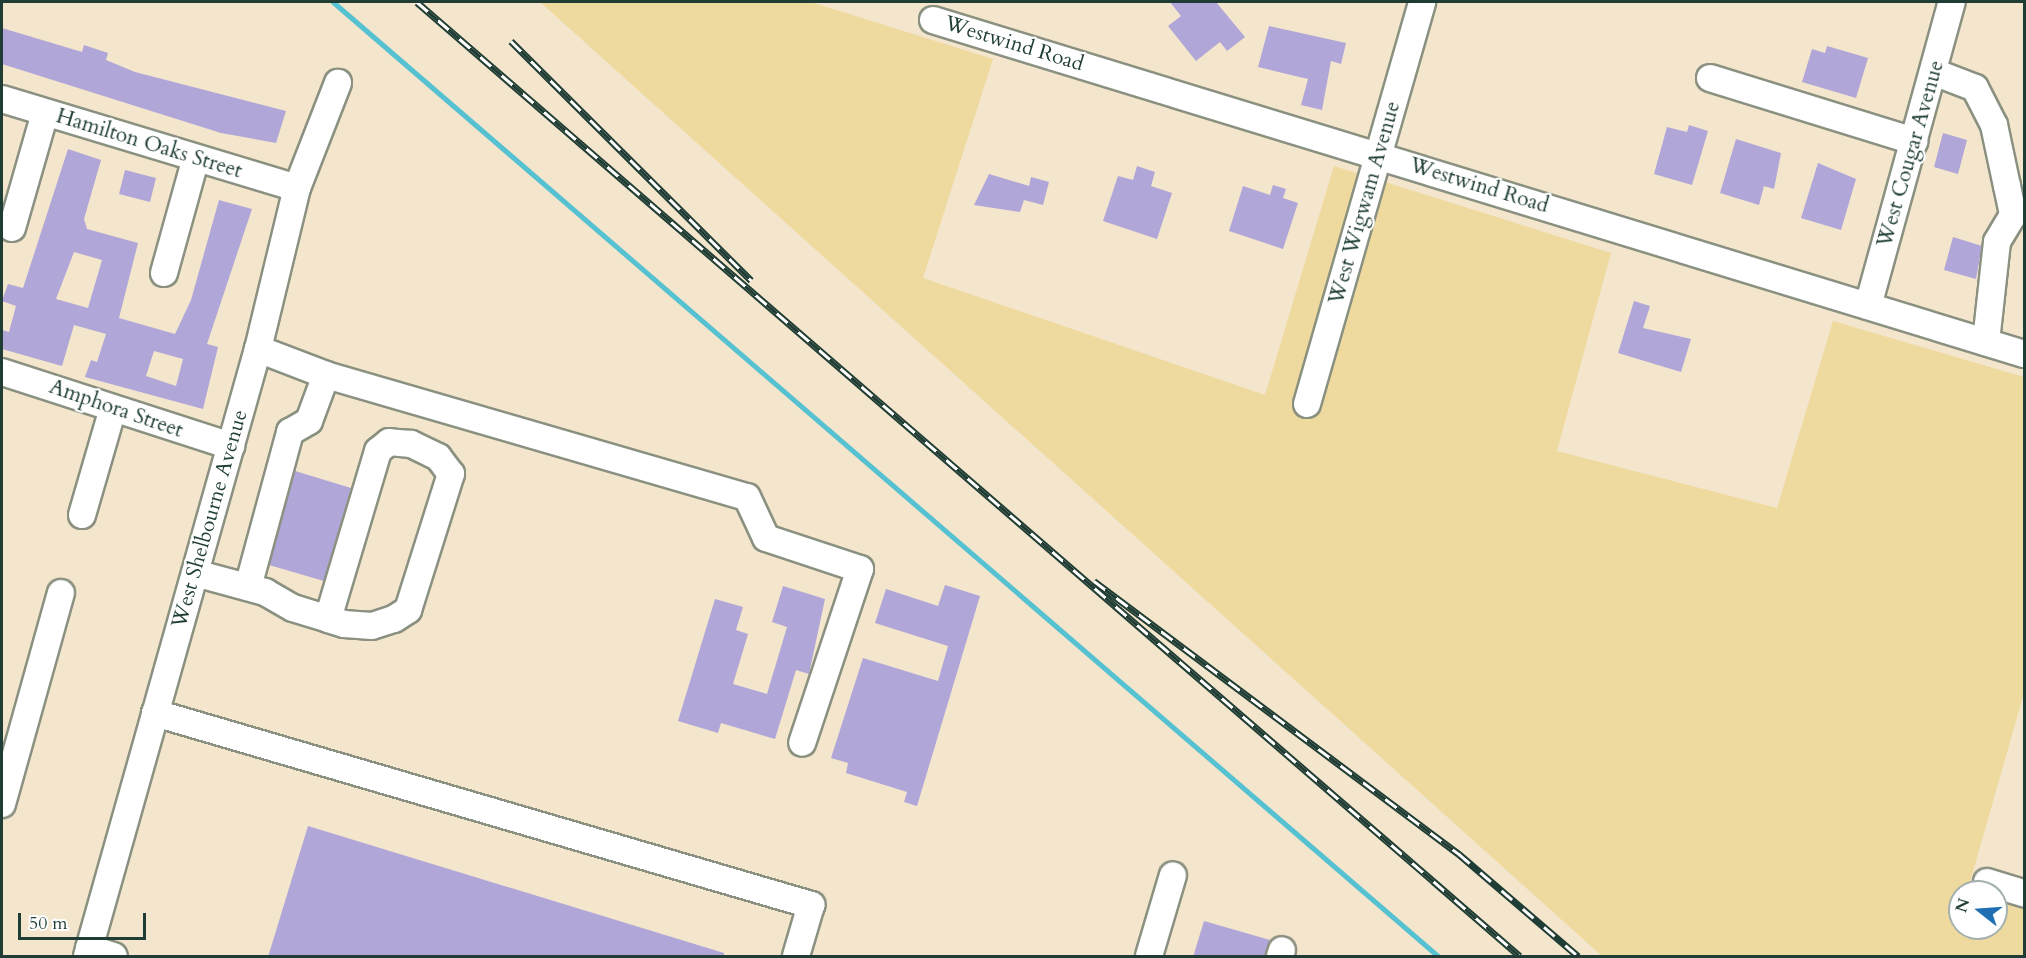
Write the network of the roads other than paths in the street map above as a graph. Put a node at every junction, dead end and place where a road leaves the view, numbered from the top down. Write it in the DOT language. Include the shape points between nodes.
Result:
graph roads {
  1 [pos="1422,2"];
  2 [pos="1952,2"];
  3 [pos="933,20"];
  4 [pos="1934,72"];
  5 [pos="1710,78"];
  6 [pos="338,83"];
  7 [pos="2,99"];
  8 [pos="45,113"];
  9 [pos="1914,141"];
  10 [pos="1379,155"];
  11 [pos="196,158"];
  12 [pos="297,188"];
  13 [pos="12,228"];
  14 [pos="164,273"];
  15 [pos="1868,306"];
  16 [pos="1986,342"];
  17 [pos="258,349"];
  18 [pos="2025,354"];
  19 [pos="2,372"];
  20 [pos="326,375"];
  21 [pos="1307,404"];
  22 [pos="113,408"];
  23 [pos="231,446"];
  24 [pos="82,515"];
  25 [pos="195,573"];
  26 [pos="248,587"];
  27 [pos="61,593"];
  28 [pos="328,619"];
  29 [pos="155,713"];
  30 [pos="802,743"];
  31 [pos="2,804"];
  32 [pos="1173,875"];
  33 [pos="2008,888"];
  34 [pos="2025,893"];
  35 [pos="88,952"];
  36 [pos="114,957"];
  37 [pos="796,957"];
  38 [pos="1149,957"];
  1 -- 10 [label="street, West Wigwam Avenue"];
  2 -- 4 [label="street, West Cougar Avenue"];
  3 -- 10 [label="street, Westwind Road"];
  4 -- 9 [label="street, West Cougar Avenue"];
  4 -- 16 [label="street" via="1975,88 1994,125 2013,215 1997,242"];
  5 -- 9 [label="street"];
  6 -- 12 [label="street, West Shelbourne Avenue"];
  7 -- 8 [label="street, Hamilton Oaks Street"];
  8 -- 11 [label="street, Hamilton Oaks Street"];
  8 -- 13 [label="street"];
  9 -- 15 [label="street, West Cougar Avenue"];
  10 -- 15 [label="street, Westwind Road"];
  10 -- 21 [label="street, West Wigwam Avenue"];
  11 -- 12 [label="street, Hamilton Oaks Street"];
  11 -- 14 [label="street"];
  12 -- 17 [label="street, West Shelbourne Avenue"];
  15 -- 16 [label="street, Westwind Road"];
  16 -- 18 [label="street, Westwind Road"];
  17 -- 20 [label="street"];
  17 -- 23 [label="street, West Shelbourne Avenue"];
  19 -- 22 [label="street, Amphora Street"];
  20 -- 26 [label="street" via="309,421 290,432"];
  20 -- 30 [label="street" via="747,497 766,538 860,569"];
  22 -- 23 [label="street, Amphora Street"];
  22 -- 24 [label="street"];
  23 -- 25 [label="street, West Shelbourne Avenue"];
  25 -- 26 [label="street"];
  25 -- 29 [label="street, West Shelbourne Avenue"];
  26 -- 28 [label="street"];
  27 -- 31 [label="street"];
  28 -- 28 [label="street" via="372,626 408,610 451,474 438,457 411,444 389,442 378,452"];
  29 -- 35 [label="street, West Shelbourne Avenue"];
  29 -- 37 [label="street" via="811,905"];
  32 -- 38 [label="street"];
  33 -- 34 [label="street"];
  35 -- 36 [label="street"];
}
